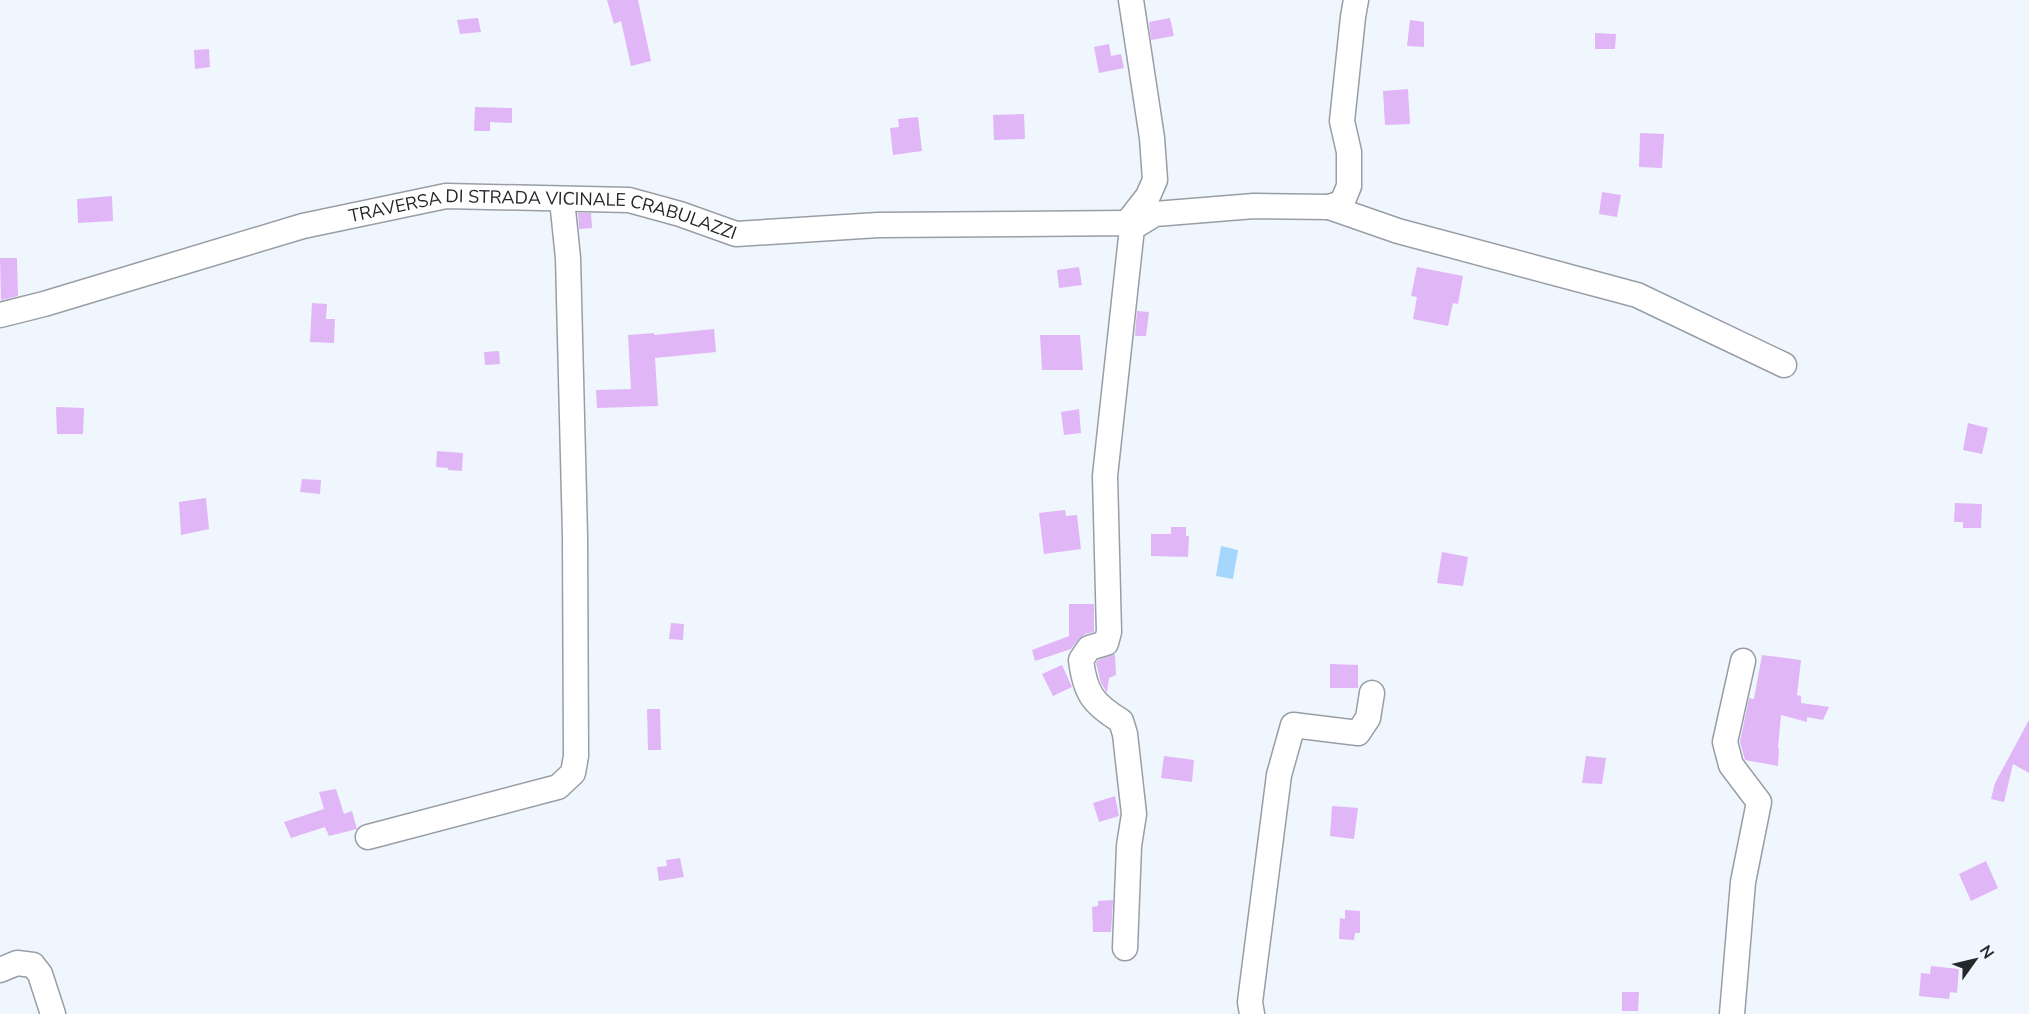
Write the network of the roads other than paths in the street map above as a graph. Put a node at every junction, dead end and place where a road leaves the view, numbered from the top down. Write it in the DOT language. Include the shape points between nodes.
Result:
graph roads {
  1 [pos="1131,0"];
  2 [pos="1356,0"];
  3 [pos="562,200"];
  4 [pos="1329,207"];
  5 [pos="1129,225"];
  6 [pos="0,315"];
  7 [pos="1784,364"];
  8 [pos="1743,661"];
  9 [pos="1372,693"];
  10 [pos="368,837"];
  11 [pos="1125,948"];
  12 [pos="0,970"];
  13 [pos="53,1014"];
  14 [pos="1252,1014"];
  15 [pos="1732,1014"];
  1 -- 5 [label="street" via="1155,180"];
  2 -- 4 [label="street" via="1342,121 1349,152 1349,186 1342,203"];
  3 -- 5 [label="street, TRAVERSA DI STRADA VICINALE CRABULAZZI" via="629,201 736,234 878,225"];
  3 -- 6 [label="street, TRAVERSA DI STRADA VICINALE CRABULAZZI" via="436,198 303,226"];
  3 -- 10 [label="street" via="568,258 574,525 573,773 558,787"];
  4 -- 5 [label="street" via="1254,206 1155,214"];
  4 -- 7 [label="street" via="1398,231 1637,295"];
  5 -- 11 [label="street" via="1105,476 1109,632 1106,643 1089,648 1081,660 1086,689 1102,710 1121,721 1125,734 1134,814"];
  8 -- 15 [label="street" via="1725,742 1731,765 1759,802 1743,882"];
  9 -- 14 [label="street" via="1368,718 1358,733 1293,725 1279,775 1250,1002"];
  12 -- 13 [label="street" via="17,963 33,965 40,974"];
}
